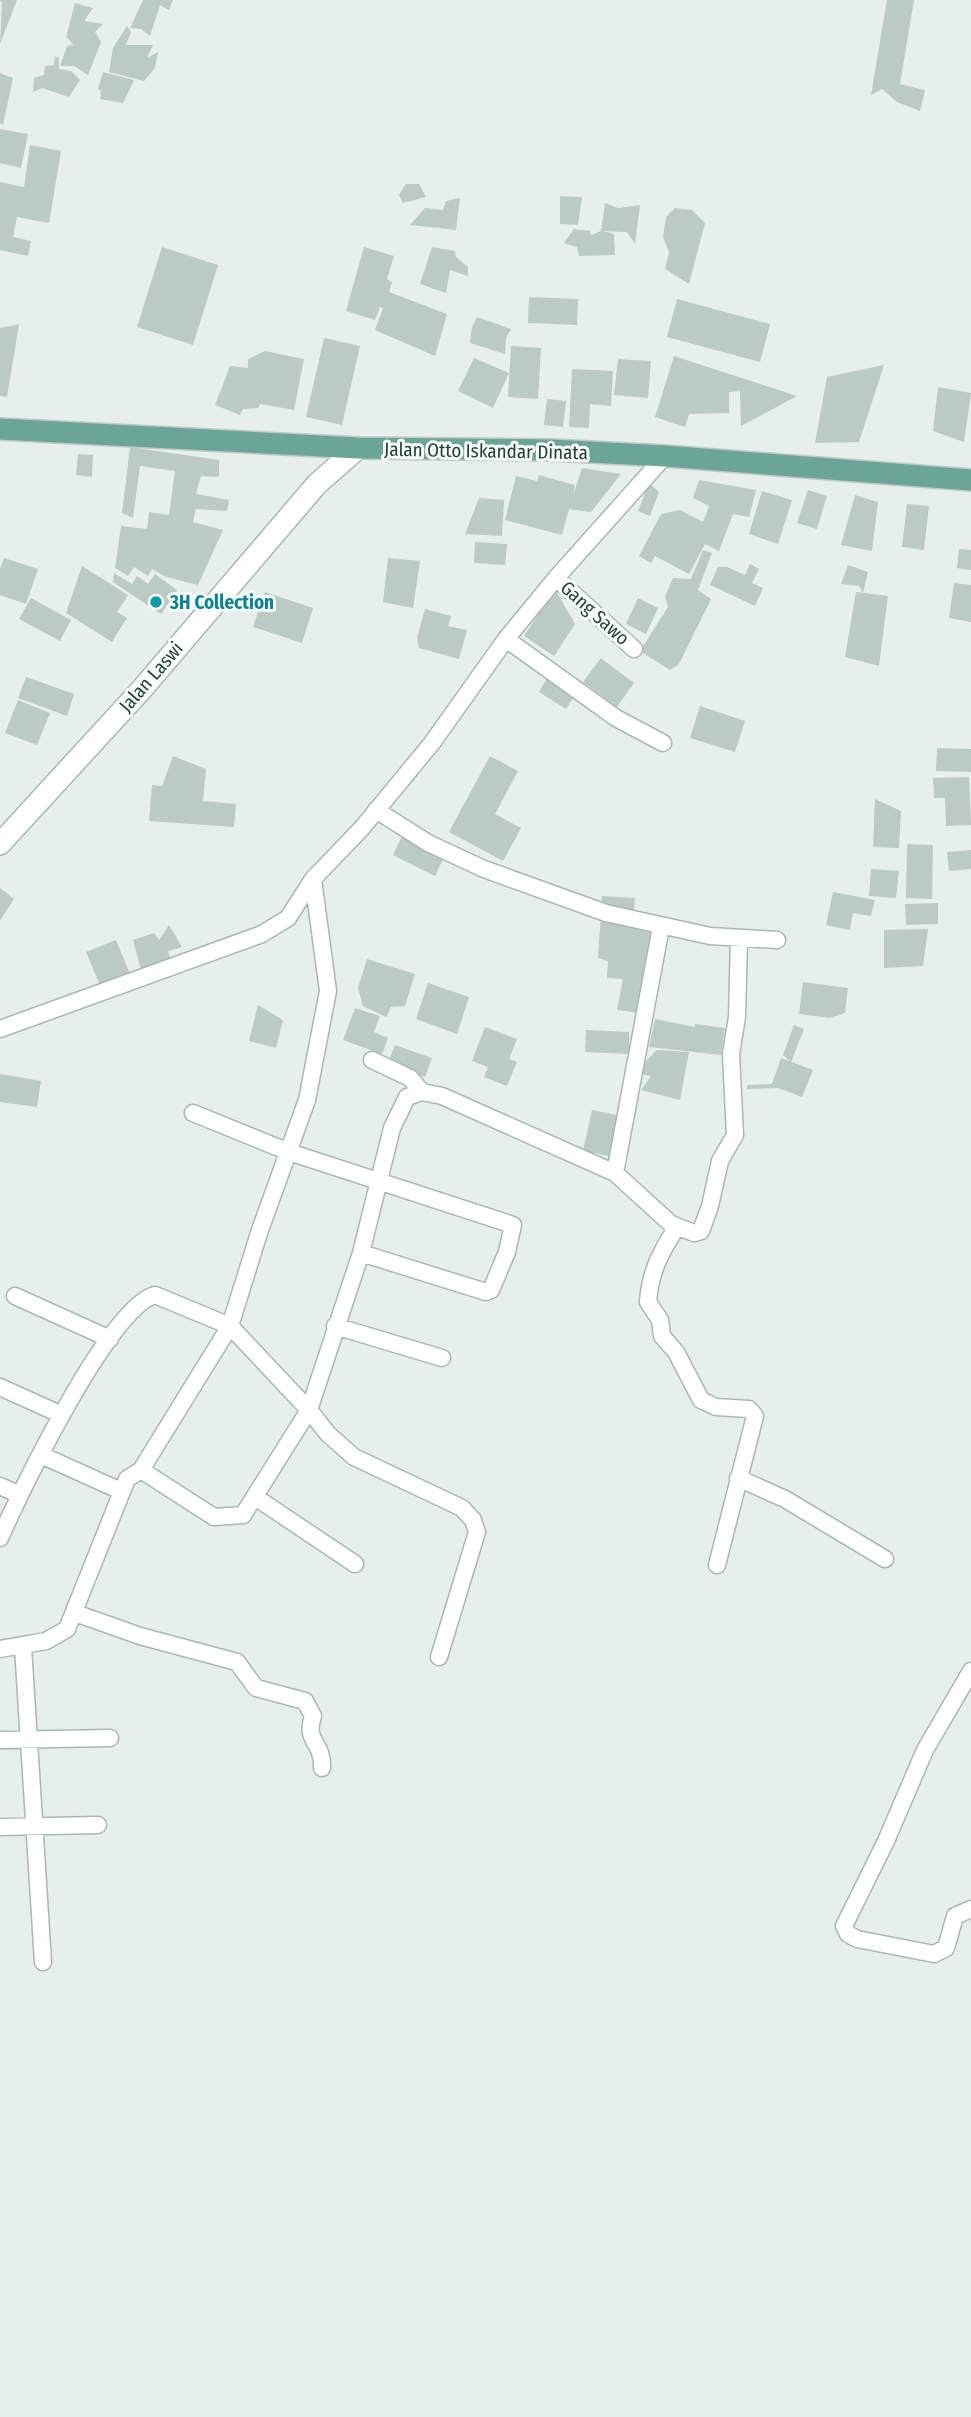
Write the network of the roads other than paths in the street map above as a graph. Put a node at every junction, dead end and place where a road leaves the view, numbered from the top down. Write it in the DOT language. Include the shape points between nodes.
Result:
graph roads {
  1 [pos="0,429"];
  2 [pos="358,449"];
  3 [pos="665,456"];
  4 [pos="971,480"];
  5 [pos="556,578"];
  6 [pos="506,639"];
  7 [pos="634,649"];
  8 [pos="663,743"];
  9 [pos="376,810"];
  10 [pos="0,843"];
  11 [pos="313,879"];
  12 [pos="661,927"];
  13 [pos="739,938"];
  14 [pos="778,940"];
  15 [pos="0,1029"];
  16 [pos="372,1060"];
  17 [pos="422,1092"];
  18 [pos="193,1113"];
  19 [pos="289,1152"];
  20 [pos="615,1173"];
  21 [pos="379,1181"];
  22 [pos="670,1221"];
  23 [pos="361,1253"];
  24 [pos="15,1296"];
  25 [pos="230,1326"];
  26 [pos="335,1326"];
  27 [pos="110,1339"];
  28 [pos="442,1358"];
  29 [pos="0,1387"];
  30 [pos="309,1410"];
  31 [pos="62,1415"];
  32 [pos="41,1455"];
  33 [pos="141,1471"];
  34 [pos="738,1478"];
  35 [pos="0,1486"];
  36 [pos="121,1491"];
  37 [pos="20,1495"];
  38 [pos="255,1497"];
  39 [pos="0,1538"];
  40 [pos="885,1559"];
  41 [pos="355,1564"];
  42 [pos="717,1565"];
  43 [pos="75,1614"];
  44 [pos="23,1647"];
  45 [pos="0,1649"];
  46 [pos="439,1657"];
  47 [pos="971,1671"];
  48 [pos="110,1738"];
  49 [pos="30,1739"];
  50 [pos="0,1740"];
  51 [pos="322,1768"];
  52 [pos="99,1825"];
  53 [pos="0,1827"];
  54 [pos="35,1828"];
  55 [pos="971,1909"];
  56 [pos="43,1962"];
  1 -- 2 [label="main road, Jalan Otto Iskandar Dinata"];
  2 -- 3 [label="main road, Jalan Otto Iskandar Dinata"];
  2 -- 10 [label="street, Jalan Laswi" via="308,494 142,689"];
  3 -- 4 [label="main road, Jalan Otto Iskandar Dinata"];
  3 -- 5 [label="street"];
  5 -- 6 [label="street"];
  5 -- 7 [label="street, Gang Sawo"];
  6 -- 8 [label="street" via="616,718"];
  6 -- 9 [label="street" via="432,743"];
  9 -- 11 [label="street"];
  9 -- 12 [label="street" via="428,843 484,869 606,913"];
  11 -- 15 [label="street" via="288,918 262,934"];
  11 -- 19 [label="street" via="328,991 307,1100"];
  12 -- 13 [label="street"];
  12 -- 20 [label="street"];
  13 -- 14 [label="street"];
  13 -- 22 [label="street" via="731,1054 735,1135 720,1161 701,1231 694,1234"];
  16 -- 17 [label="street" via="410,1077"];
  17 -- 20 [label="street" via="442,1096"];
  17 -- 21 [label="street" via="407,1097 392,1128"];
  18 -- 19 [label="street"];
  19 -- 21 [label="street"];
  19 -- 25 [label="street"];
  20 -- 22 [label="street"];
  21 -- 23 [label="street"];
  21 -- 23 [label="street" via="503,1220 513,1225 513,1230 491,1290 486,1292"];
  22 -- 34 [label="street" via="651,1277 648,1302 660,1320 662,1336 676,1352 701,1400 706,1405 754,1413"];
  23 -- 26 [label="street"];
  24 -- 27 [label="street"];
  25 -- 27 [label="street" via="155,1295 143,1298"];
  25 -- 30 [label="street"];
  25 -- 33 [label="street"];
  26 -- 28 [label="street"];
  26 -- 30 [label="street"];
  27 -- 31 [label="street"];
  29 -- 31 [label="street"];
  30 -- 38 [label="street"];
  30 -- 46 [label="street" via="354,1457 462,1508 473,1520 477,1532"];
  31 -- 32 [label="street"];
  32 -- 36 [label="street"];
  32 -- 37 [label="street"];
  33 -- 36 [label="street" via="127,1479"];
  33 -- 38 [label="street" via="214,1517 243,1515"];
  34 -- 40 [label="street" via="785,1499"];
  34 -- 42 [label="street"];
  35 -- 37 [label="street"];
  36 -- 43 [label="street"];
  37 -- 39 [label="street"];
  38 -- 41 [label="street"];
  43 -- 44 [label="street" via="58,1636"];
  43 -- 51 [label="street" via="237,1662 256,1688 305,1701 313,1716 309,1727 321,1748"];
  44 -- 45 [label="street"];
  44 -- 49 [label="street"];
  47 -- 55 [label="street" via="925,1750 844,1926 857,1939 934,1954 946,1948 955,1916"];
  48 -- 49 [label="street"];
  49 -- 50 [label="street"];
  49 -- 54 [label="street"];
  52 -- 54 [label="street"];
  53 -- 54 [label="street"];
  54 -- 56 [label="street"];
}
